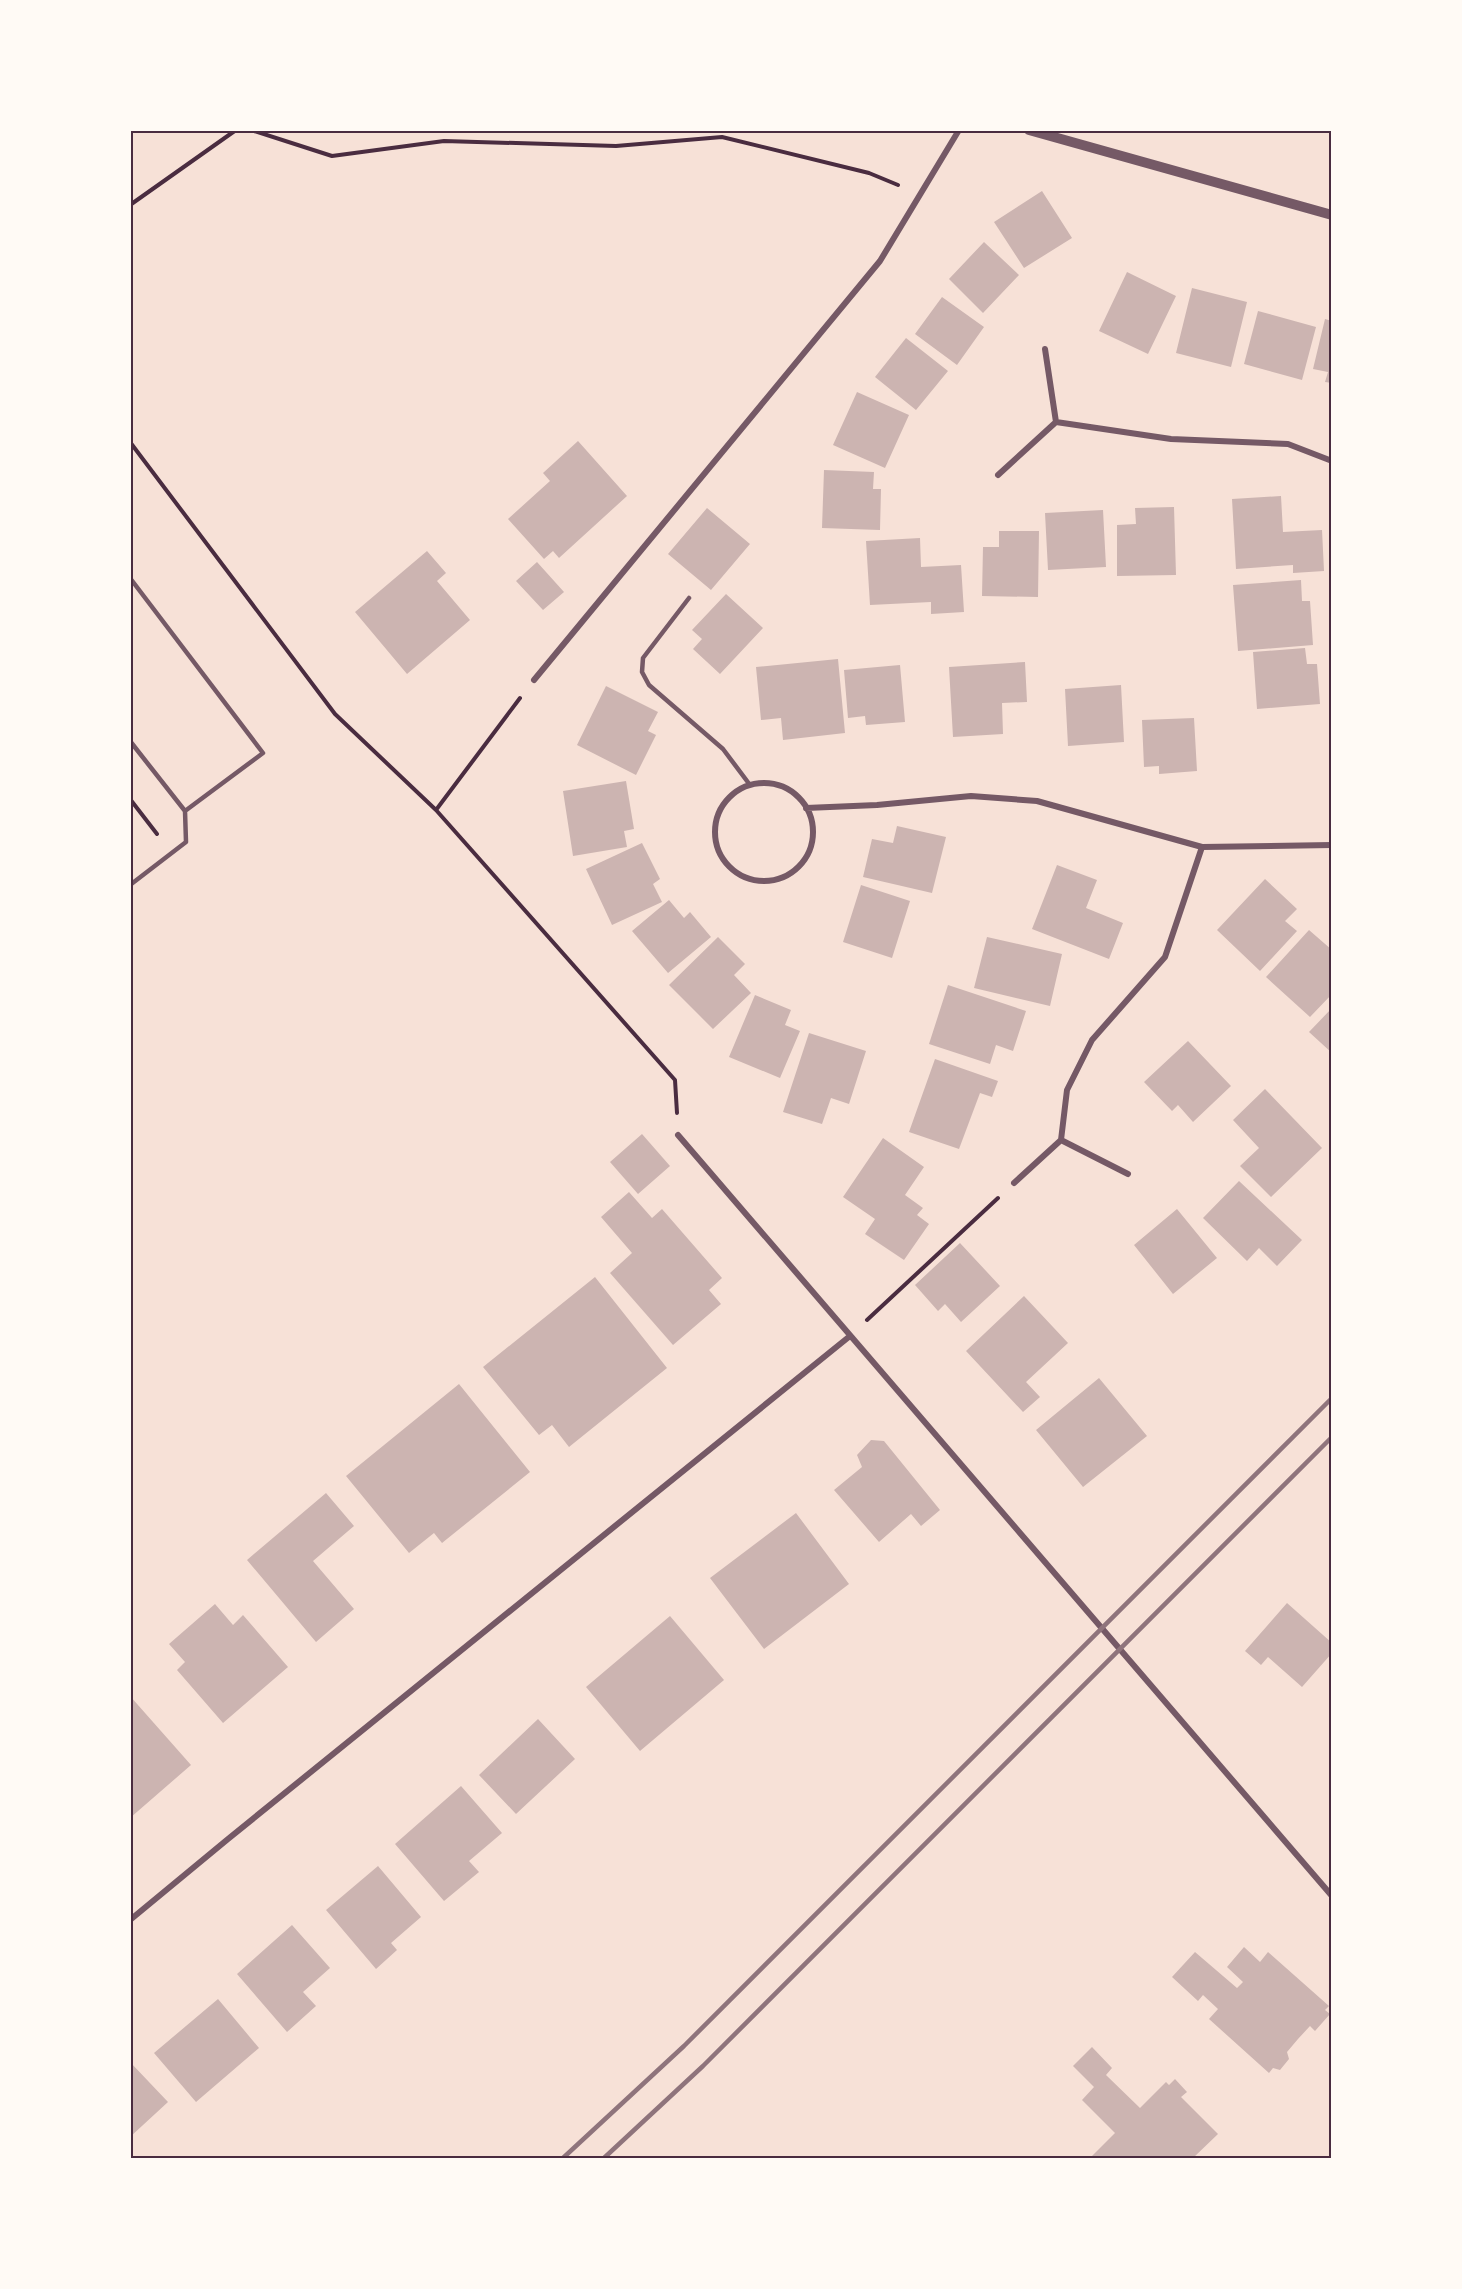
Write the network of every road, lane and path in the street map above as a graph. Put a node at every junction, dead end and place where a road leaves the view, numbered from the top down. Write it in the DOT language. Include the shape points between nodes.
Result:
graph roads {
  1 [pos="237,130"];
  2 [pos="251,130"];
  3 [pos="959,130"];
  4 [pos="1029,130"];
  5 [pos="921,194"];
  6 [pos="130,205"];
  7 [pos="1332,215"];
  8 [pos="1045,349"];
  9 [pos="1056,422"];
  10 [pos="130,442"];
  11 [pos="1332,461"];
  12 [pos="998,475"];
  13 [pos="130,578"];
  14 [pos="689,598"];
  15 [pos="534,680"];
  16 [pos="130,741"];
  17 [pos="750,785"];
  18 [pos="130,799"];
  19 [pos="806,808"];
  20 [pos="436,810"];
  21 [pos="184,811"];
  22 [pos="163,842"];
  23 [pos="1332,845"];
  24 [pos="1202,848"];
  25 [pos="130,885"];
  26 [pos="678,1135"];
  27 [pos="1060,1140"];
  28 [pos="1128,1174"];
  29 [pos="1014,1183"];
  30 [pos="850,1336"];
  31 [pos="1332,1896"];
  32 [pos="130,1920"];
  1 -- 6 [label="path"];
  2 -- 5 [label="path" via="332,156 444,141 616,146 722,137 869,173"];
  3 -- 5 [label="street"];
  4 -- 7 [label="street"];
  5 -- 15 [label="street" via="880,261"];
  8 -- 9 [label="street"];
  9 -- 11 [label="street" via="1171,439 1288,444"];
  9 -- 12 [label="street"];
  10 -- 20 [label="path" via="335,714"];
  13 -- 21 [label="lane" via="262,753"];
  14 -- 17 [label="lane" via="643,658 642,672 649,686 723,749"];
  15 -- 20 [label="path"];
  16 -- 21 [label="lane"];
  17 -- 19 [label="street" via="761,781 794,791"];
  17 -- 19 [label="street" via="736,789 719,807 714,837 729,867 754,881 772,881 794,872 811,848 813,818"];
  18 -- 22 [label="path"];
  19 -- 24 [label="street" via="971,796 1037,801"];
  20 -- 26 [label="path" via="675,1080"];
  21 -- 25 [label="lane" via="186,842"];
  23 -- 24 [label="street"];
  24 -- 27 [label="street" via="1165,957 1092,1040 1067,1090"];
  26 -- 30 [label="street"];
  27 -- 28 [label="street"];
  27 -- 29 [label="street"];
  29 -- 30 [label="path"];
  30 -- 31 [label="street"];
  30 -- 32 [label="street"];
}
